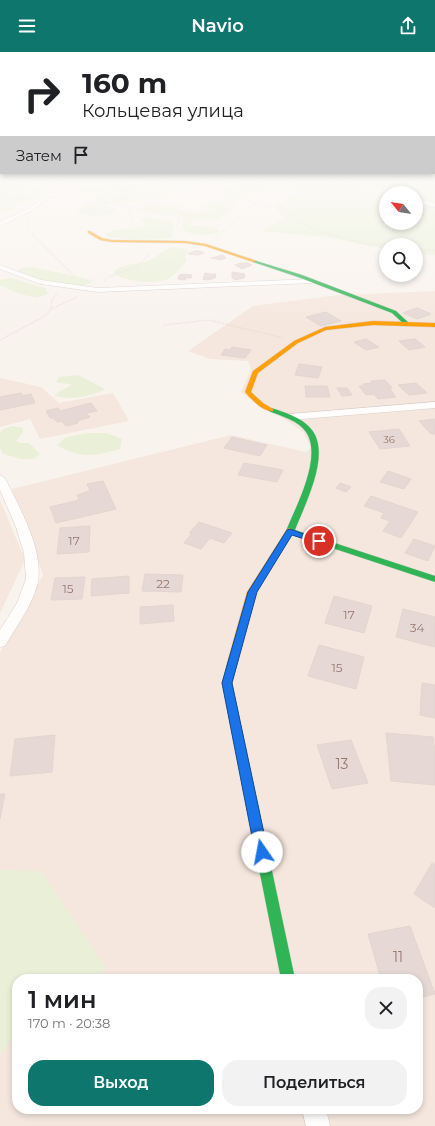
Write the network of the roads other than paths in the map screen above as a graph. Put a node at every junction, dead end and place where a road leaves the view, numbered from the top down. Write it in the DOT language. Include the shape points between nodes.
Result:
graph roads {
  1 [pos="89,232"];
  2 [pos="0,267"];
  3 [pos="312,281"];
  4 [pos="407,324"];
  5 [pos="435,325"];
  6 [pos="435,405"];
  7 [pos="290,417"];
  8 [pos="0,478"];
  9 [pos="290,532"];
  10 [pos="435,579"];
  11 [pos="0,642"];
  12 [pos="287,974"];
  13 [pos="315,1114"];
  14 [pos="318,1126"];
  1 -- 3 [label="street" via="101,239 112,241 185,242 208,246"];
  2 -- 3 [label="street" via="28,279 62,286 117,290"];
  3 -- 4 [label="street" via="394,312"];
  4 -- 5 [label="street"];
  4 -- 7 [label="street" via="373,323 325,329 296,342 254,372 248,392 262,404"];
  6 -- 7 [label="street"];
  7 -- 9 [label="street" via="310,431 316,446 314,468"];
  8 -- 11 [label="street" via="18,517 30,554 32,580 19,611"];
  9 -- 10 [label="street"];
  9 -- 12 [label="street" via="252,592 227,683"];
  13 -- 14 [label="street"];
}
